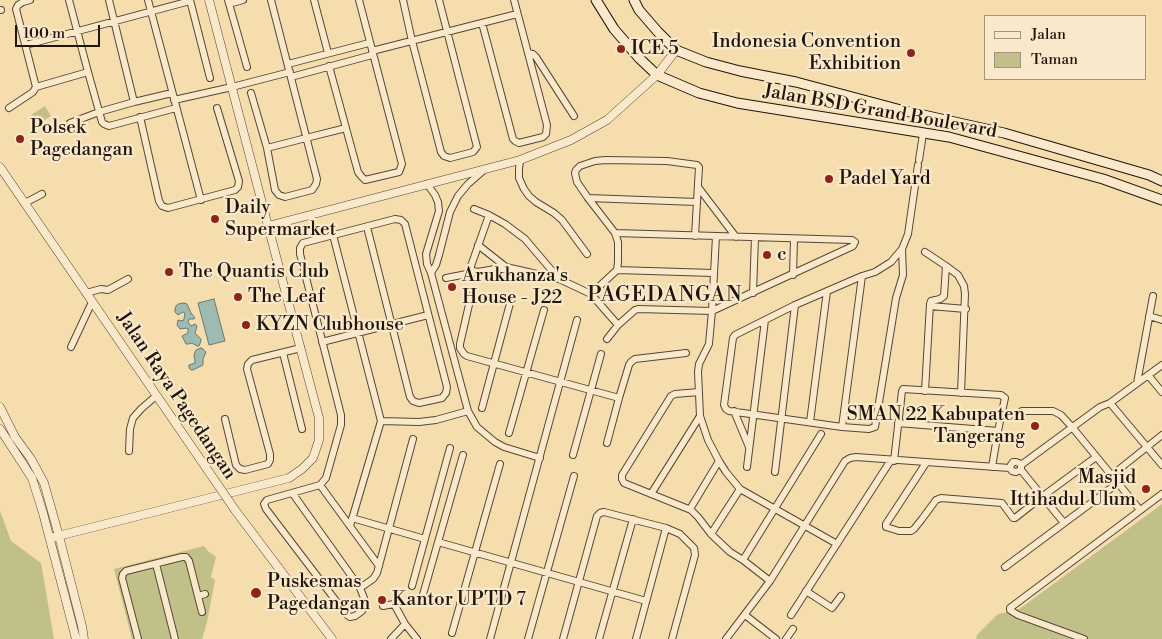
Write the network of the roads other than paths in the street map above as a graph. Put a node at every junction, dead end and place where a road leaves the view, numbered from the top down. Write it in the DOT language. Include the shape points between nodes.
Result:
graph roads {
  1 [pos="30,0"];
  2 [pos="69,0"];
  3 [pos="108,0"];
  4 [pos="148,0"];
  5 [pos="190,0"];
  6 [pos="210,0"];
  7 [pos="243,0"];
  8 [pos="271,0"];
  9 [pos="314,0"];
  10 [pos="359,0"];
  11 [pos="403,0"];
  12 [pos="439,0"];
  13 [pos="514,0"];
  14 [pos="596,0"];
  15 [pos="634,0"];
  16 [pos="228,2"];
  17 [pos="151,12"];
  18 [pos="517,14"];
  19 [pos="114,21"];
  20 [pos="482,23"];
  21 [pos="77,31"];
  22 [pos="447,32"];
  23 [pos="412,41"];
  24 [pos="369,43"];
  25 [pos="26,45"];
  26 [pos="676,50"];
  27 [pos="328,53"];
  28 [pos="372,53"];
  29 [pos="528,53"];
  30 [pos="288,64"];
  31 [pos="330,66"];
  32 [pos="247,67"];
  33 [pos="88,72"];
  34 [pos="290,74"];
  35 [pos="658,75"];
  36 [pos="210,78"];
  37 [pos="36,87"];
  38 [pos="232,87"];
  39 [pos="251,93"];
  40 [pos="173,96"];
  41 [pos="134,102"];
  42 [pos="9,108"];
  43 [pos="176,108"];
  44 [pos="217,108"];
  45 [pos="100,112"];
  46 [pos="574,116"];
  47 [pos="140,117"];
  48 [pos="70,123"];
  49 [pos="346,128"];
  50 [pos="1004,133"];
  51 [pos="923,134"];
  52 [pos="306,138"];
  53 [pos="267,148"];
  54 [pos="999,150"];
  55 [pos="520,160"];
  56 [pos="0,167"];
  57 [pos="486,169"];
  58 [pos="1149,175"];
  59 [pos="1162,181"];
  60 [pos="427,184"];
  61 [pos="698,187"];
  62 [pos="1141,191"];
  63 [pos="42,194"];
  64 [pos="588,198"];
  65 [pos="200,200"];
  66 [pos="1162,200"];
  67 [pos="697,202"];
  68 [pos="25,203"];
  69 [pos="474,209"];
  70 [pos="439,211"];
  71 [pos="450,212"];
  72 [pos="488,215"];
  73 [pos="268,226"];
  74 [pos="367,227"];
  75 [pos="615,233"];
  76 [pos="333,235"];
  77 [pos="695,236"];
  78 [pos="716,236"];
  79 [pos="736,237"];
  80 [pos="755,237"];
  81 [pos="794,238"];
  82 [pos="478,245"];
  83 [pos="902,249"];
  84 [pos="925,252"];
  85 [pos="587,254"];
  86 [pos="946,266"];
  87 [pos="506,267"];
  88 [pos="617,270"];
  89 [pos="431,272"];
  90 [pos="478,272"];
  91 [pos="713,273"];
  92 [pos="793,275"];
  93 [pos="862,276"];
  94 [pos="446,278"];
  95 [pos="128,279"];
  96 [pos="559,279"];
  97 [pos="827,291"];
  98 [pos="86,293"];
  99 [pos="753,293"];
  100 [pos="591,294"];
  101 [pos="471,296"];
  102 [pos="512,296"];
  103 [pos="1153,296"];
  104 [pos="92,302"];
  105 [pos="795,305"];
  106 [pos="930,306"];
  107 [pos="966,309"];
  108 [pos="544,310"];
  109 [pos="712,311"];
  110 [pos="428,314"];
  111 [pos="1150,316"];
  112 [pos="577,320"];
  113 [pos="765,320"];
  114 [pos="1162,320"];
  115 [pos="392,324"];
  116 [pos="618,325"];
  117 [pos="358,334"];
  118 [pos="607,339"];
  119 [pos="322,342"];
  120 [pos="71,346"];
  121 [pos="300,348"];
  122 [pos="283,353"];
  123 [pos="686,353"];
  124 [pos="601,354"];
  125 [pos="494,363"];
  126 [pos="1162,365"];
  127 [pos="526,372"];
  128 [pos="1148,375"];
  129 [pos="560,382"];
  130 [pos="1137,383"];
  131 [pos="591,390"];
  132 [pos="925,391"];
  133 [pos="699,392"];
  134 [pos="1162,392"];
  135 [pos="960,393"];
  136 [pos="156,396"];
  137 [pos="620,398"];
  138 [pos="1110,403"];
  139 [pos="0,407"];
  140 [pos="482,408"];
  141 [pos="468,411"];
  142 [pos="734,411"];
  143 [pos="1022,411"];
  144 [pos="754,414"];
  145 [pos="700,416"];
  146 [pos="781,418"];
  147 [pos="225,419"];
  148 [pos="381,421"];
  149 [pos="810,422"];
  150 [pos="898,423"];
  151 [pos="842,427"];
  152 [pos="1072,428"];
  153 [pos="0,429"];
  154 [pos="302,429"];
  155 [pos="998,431"];
  156 [pos="509,433"];
  157 [pos="821,434"];
  158 [pos="1162,435"];
  159 [pos="414,439"];
  160 [pos="607,443"];
  161 [pos="450,448"];
  162 [pos="750,448"];
  163 [pos="1146,448"];
  164 [pos="129,451"];
  165 [pos="463,455"];
  166 [pos="573,455"];
  167 [pos="1096,457"];
  168 [pos="540,458"];
  169 [pos="892,460"];
  170 [pos="719,461"];
  171 [pos="926,463"];
  172 [pos="500,464"];
  173 [pos="1162,465"];
  174 [pos="747,467"];
  175 [pos="992,467"];
  176 [pos="1021,467"];
  177 [pos="775,472"];
  178 [pos="1112,475"];
  179 [pos="574,476"];
  180 [pos="1118,483"];
  181 [pos="320,485"];
  182 [pos="740,488"];
  183 [pos="292,494"];
  184 [pos="652,494"];
  185 [pos="1162,494"];
  186 [pos="1042,496"];
  187 [pos="775,508"];
  188 [pos="690,509"];
  189 [pos="1140,510"];
  190 [pos="352,518"];
  191 [pos="633,519"];
  192 [pos="1064,523"];
  193 [pos="805,525"];
  194 [pos="350,526"];
  195 [pos="666,528"];
  196 [pos="390,529"];
  197 [pos="711,534"];
  198 [pos="60,536"];
  199 [pos="50,538"];
  200 [pos="425,539"];
  201 [pos="438,542"];
  202 [pos="837,544"];
  203 [pos="475,552"];
  204 [pos="743,560"];
  205 [pos="511,563"];
  206 [pos="156,564"];
  207 [pos="380,566"];
  208 [pos="1005,567"];
  209 [pos="546,573"];
  210 [pos="770,581"];
  211 [pos="579,582"];
  212 [pos="412,586"];
  213 [pos="360,588"];
  214 [pos="612,592"];
  215 [pos="806,592"];
  216 [pos="841,596"];
  217 [pos="422,598"];
  218 [pos="646,601"];
  219 [pos="383,606"];
  220 [pos="202,612"];
  221 [pos="745,615"];
  222 [pos="791,615"];
  223 [pos="405,624"];
  224 [pos="793,629"];
  225 [pos="452,632"];
  226 [pos="76,639"];
  227 [pos="84,639"];
  228 [pos="138,639"];
  229 [pos="176,639"];
  230 [pos="332,639"];
  231 [pos="391,639"];
  232 [pos="417,639"];
  233 [pos="490,639"];
  234 [pos="528,639"];
  235 [pos="563,639"];
  236 [pos="599,639"];
  237 [pos="636,639"];
  238 [pos="672,639"];
  239 [pos="726,639"];
  240 [pos="776,639"];
  241 [pos="786,639"];
  242 [pos="1084,639"];
  1 -- 25 [label="street" via="16,9"];
  2 -- 21 [label="street"];
  3 -- 19 [label="street"];
  4 -- 17 [label="street"];
  5 -- 17 [label="street"];
  5 -- 36 [label="street"];
  6 -- 38 [label="street"];
  7 -- 16 [label="street"];
  8 -- 30 [label="street"];
  9 -- 27 [label="street"];
  10 -- 24 [label="street"];
  11 -- 23 [label="street"];
  12 -- 22 [label="street"];
  13 -- 18 [label="street"];
  14 -- 35 [label="main road, Jalan BSD Grand Boulevard" via="614,29"];
  15 -- 26 [label="main road, Jalan BSD Grand Boulevard" via="639,10"];
  16 -- 32 [label="street"];
  17 -- 19 [label="street"];
  17 -- 40 [label="street"];
  18 -- 20 [label="street"];
  18 -- 29 [label="street"];
  19 -- 21 [label="street"];
  19 -- 41 [label="street"];
  20 -- 22 [label="street"];
  20 -- 29 [label="street" via="512,135 519,143 543,137 547,130"];
  21 -- 25 [label="street"];
  21 -- 33 [label="street"];
  22 -- 23 [label="street"];
  22 -- 23 [label="street" via="477,147 473,152 450,158 441,152"];
  23 -- 28 [label="street"];
  24 -- 27 [label="street"];
  24 -- 28 [label="street"];
  25 -- 37 [label="street"];
  26 -- 35 [label="street"];
  26 -- 50 [label="main road, Jalan BSD Grand Boulevard" via="718,66"];
  27 -- 30 [label="street"];
  28 -- 31 [label="street"];
  28 -- 49 [label="street" via="402,164 399,172 365,180 358,172"];
  29 -- 46 [label="street" via="536,57"];
  30 -- 34 [label="street"];
  31 -- 34 [label="street"];
  31 -- 49 [label="street"];
  33 -- 37 [label="street"];
  33 -- 45 [label="street"];
  34 -- 38 [label="street"];
  34 -- 52 [label="street"];
  35 -- 51 [label="main road, Jalan BSD Grand Boulevard" via="699,93 736,103"];
  35 -- 55 [label="street" via="607,120 571,140"];
  37 -- 42 [label="street"];
  38 -- 40 [label="street"];
  38 -- 73 [label="street"];
  39 -- 53 [label="street"];
  40 -- 41 [label="street"];
  40 -- 43 [label="street"];
  41 -- 45 [label="street"];
  43 -- 47 [label="street"];
  43 -- 65 [label="street"];
  44 -- 65 [label="street" via="239,181 238,187"];
  45 -- 47 [label="street" via="102,122 109,126"];
  45 -- 48 [label="street"];
  47 -- 65 [label="street" via="162,206 168,208"];
  49 -- 52 [label="street"];
  50 -- 54 [label="main road"];
  50 -- 58 [label="main road, Jalan BSD Grand Boulevard"];
  51 -- 54 [label="main road, Jalan BSD Grand Boulevard"];
  51 -- 83 [label="street" via="908,234"];
  52 -- 53 [label="street"];
  52 -- 53 [label="street" via="317,178 312,190 284,197 279,195 275,190"];
  54 -- 62 [label="main road, Jalan BSD Grand Boulevard"];
  55 -- 57 [label="street"];
  55 -- 85 [label="street" via="520,178 529,196 562,220"];
  56 -- 68 [label="street, Jalan Raya Pagedangan"];
  57 -- 60 [label="street"];
  57 -- 71 [label="street" via="468,184"];
  58 -- 59 [label="main road, Jalan BSD Grand Boulevard"];
  58 -- 62 [label="main road"];
  60 -- 70 [label="street" via="435,195"];
  60 -- 73 [label="street"];
  61 -- 64 [label="street" via="697,165 667,161 595,161 580,166 575,173"];
  61 -- 67 [label="street"];
  61 -- 79 [label="street"];
  62 -- 66 [label="main road, Jalan BSD Grand Boulevard"];
  63 -- 68 [label="street"];
  64 -- 67 [label="street"];
  64 -- 75 [label="street"];
  67 -- 77 [label="street"];
  68 -- 98 [label="street, Jalan Raya Pagedangan"];
  69 -- 72 [label="street"];
  70 -- 71 [label="street"];
  70 -- 89 [label="street" via="426,254"];
  71 -- 89 [label="street" via="436,265"];
  72 -- 82 [label="street"];
  72 -- 96 [label="street" via="525,239"];
  73 -- 121 [label="street"];
  74 -- 76 [label="street"];
  74 -- 110 [label="street" via="395,219 405,224"];
  74 -- 115 [label="street"];
  75 -- 77 [label="street"];
  75 -- 88 [label="street" via="618,242"];
  76 -- 117 [label="street"];
  76 -- 119 [label="street" via="303,243 300,248"];
  77 -- 78 [label="street"];
  78 -- 79 [label="street"];
  78 -- 91 [label="street"];
  79 -- 80 [label="street"];
  80 -- 81 [label="street"];
  80 -- 99 [label="street"];
  81 -- 92 [label="street"];
  81 -- 92 [label="street" via="855,242 853,246"];
  82 -- 87 [label="street"];
  82 -- 90 [label="street" via="471,266"];
  83 -- 93 [label="street" via="887,265"];
  83 -- 151 [label="street" via="903,275 896,298 876,424 869,429"];
  84 -- 86 [label="street"];
  86 -- 106 [label="street" via="944,296 931,301"];
  86 -- 107 [label="street" via="958,275 964,286"];
  87 -- 90 [label="street"];
  87 -- 96 [label="street"];
  88 -- 91 [label="street"];
  88 -- 100 [label="street"];
  89 -- 141 [label="street"];
  90 -- 94 [label="street"];
  91 -- 109 [label="street"];
  92 -- 99 [label="street"];
  93 -- 97 [label="street"];
  93 -- 151 [label="street"];
  95 -- 98 [label="street" via="108,290"];
  96 -- 100 [label="street"];
  97 -- 105 [label="street"];
  97 -- 149 [label="street"];
  98 -- 104 [label="street, Jalan Raya Pagedangan"];
  99 -- 109 [label="street"];
  100 -- 116 [label="street"];
  101 -- 125 [label="street" via="460,348 467,356"];
  102 -- 125 [label="street"];
  103 -- 111 [label="street"];
  104 -- 120 [label="street"];
  104 -- 136 [label="street, Jalan Raya Pagedangan"];
  105 -- 113 [label="street"];
  105 -- 146 [label="street"];
  106 -- 107 [label="street"];
  106 -- 132 [label="street"];
  107 -- 135 [label="street"];
  108 -- 127 [label="street"];
  109 -- 116 [label="street" via="638,309"];
  109 -- 133 [label="street" via="709,344 699,364"];
  110 -- 115 [label="street"];
  110 -- 115 [label="street" via="447,386 442,398 419,403 410,397"];
  111 -- 114 [label="street"];
  111 -- 130 [label="street"];
  112 -- 129 [label="street"];
  113 -- 142 [label="street" via="733,338 724,405"];
  113 -- 144 [label="street"];
  115 -- 117 [label="street"];
  116 -- 118 [label="street"];
  117 -- 119 [label="street"];
  117 -- 148 [label="street"];
  119 -- 181 [label="street" via="341,425 326,478"];
  121 -- 122 [label="street"];
  121 -- 198 [label="street" via="320,418 320,440 313,458 302,469 290,478"];
  122 -- 147 [label="street" via="252,360 247,369 270,454 268,464 245,470 236,465"];
  122 -- 154 [label="street"];
  123 -- 137 [label="street" via="635,359 629,365"];
  124 -- 131 [label="street"];
  125 -- 127 [label="street"];
  125 -- 140 [label="street"];
  126 -- 128 [label="street"];
  127 -- 129 [label="street"];
  127 -- 156 [label="street"];
  128 -- 130 [label="street"];
  128 -- 134 [label="street"];
  129 -- 131 [label="street"];
  129 -- 168 [label="street"];
  130 -- 138 [label="street"];
  131 -- 137 [label="street"];
  131 -- 166 [label="street"];
  132 -- 135 [label="street"];
  132 -- 150 [label="street" via="902,391"];
  133 -- 145 [label="street"];
  133 -- 184 [label="street" via="671,396 622,475 624,483"];
  135 -- 155 [label="street" via="1004,396"];
  136 -- 164 [label="street" via="133,418"];
  136 -- 230 [label="street, Jalan Raya Pagedangan, bridge" via="235,510"];
  137 -- 160 [label="street"];
  138 -- 152 [label="street"];
  138 -- 163 [label="street"];
  139 -- 198 [label="street" via="44,483"];
  141 -- 148 [label="street" via="419,422"];
  141 -- 168 [label="street" via="477,427 495,442"];
  142 -- 144 [label="street"];
  142 -- 162 [label="street"];
  143 -- 152 [label="street" via="1055,412"];
  144 -- 146 [label="street"];
  144 -- 162 [label="street"];
  145 -- 170 [label="street"];
  145 -- 184 [label="street"];
  146 -- 149 [label="street"];
  146 -- 177 [label="street"];
  148 -- 190 [label="street"];
  149 -- 151 [label="street"];
  150 -- 155 [label="street"];
  150 -- 169 [label="street"];
  152 -- 167 [label="street"];
  152 -- 176 [label="street"];
  153 -- 199 [label="street" via="32,478"];
  155 -- 175 [label="street"];
  157 -- 187 [label="street"];
  158 -- 163 [label="street"];
  159 -- 196 [label="street"];
  161 -- 200 [label="street"];
  162 -- 174 [label="street"];
  163 -- 173 [label="street"];
  163 -- 178 [label="street"];
  165 -- 201 [label="street"];
  167 -- 178 [label="street"];
  167 -- 186 [label="street"];
  168 -- 205 [label="street"];
  169 -- 171 [label="street"];
  169 -- 193 [label="street" via="856,457 845,461"];
  169 -- 202 [label="street"];
  170 -- 182 [label="street"];
  170 -- 188 [label="street"];
  171 -- 175 [label="street"];
  171 -- 186 [label="street" via="886,527 911,531 941,498 1002,503 1014,518"];
  172 -- 203 [label="street"];
  175 -- 176 [label="street" via="1010,468 1016,472"];
  176 -- 186 [label="street"];
  178 -- 180 [label="street"];
  179 -- 209 [label="street"];
  180 -- 189 [label="street"];
  180 -- 192 [label="street"];
  181 -- 183 [label="street"];
  181 -- 194 [label="street"];
  182 -- 187 [label="street"];
  182 -- 197 [label="street"];
  183 -- 213 [label="street"];
  183 -- 213 [label="street" via="267,500 265,507 350,617 365,606"];
  184 -- 188 [label="street"];
  185 -- 189 [label="street"];
  186 -- 192 [label="street"];
  187 -- 193 [label="street"];
  187 -- 204 [label="street"];
  188 -- 197 [label="street"];
  189 -- 242 [label="street" via="1010,609 1018,615"];
  190 -- 194 [label="street"];
  190 -- 196 [label="street"];
  191 -- 195 [label="street"];
  191 -- 211 [label="street" via="604,512 598,514"];
  191 -- 214 [label="street"];
  192 -- 208 [label="street"];
  193 -- 202 [label="street"];
  193 -- 210 [label="street"];
  194 -- 207 [label="street"];
  195 -- 218 [label="street"];
  195 -- 238 [label="street" via="680,534 696,552"];
  196 -- 200 [label="street"];
  196 -- 207 [label="street"];
  197 -- 204 [label="street"];
  198 -- 199 [label="street"];
  198 -- 227 [label="street"];
  199 -- 226 [label="street"];
  200 -- 212 [label="street"];
  201 -- 203 [label="street"];
  201 -- 217 [label="street"];
  202 -- 215 [label="street"];
  203 -- 205 [label="street"];
  203 -- 225 [label="street"];
  204 -- 210 [label="street"];
  205 -- 209 [label="street"];
  205 -- 233 [label="street"];
  206 -- 220 [label="street" via="188,558 201,595"];
  206 -- 228 [label="street" via="126,571 122,578"];
  206 -- 229 [label="street"];
  207 -- 213 [label="street" via="373,578"];
  209 -- 211 [label="street"];
  209 -- 234 [label="street"];
  210 -- 221 [label="street"];
  211 -- 214 [label="street"];
  211 -- 235 [label="street"];
  214 -- 218 [label="street"];
  214 -- 236 [label="street"];
  215 -- 216 [label="street" via="832,608"];
  215 -- 222 [label="street"];
  218 -- 237 [label="street"];
  219 -- 223 [label="street" via="394,604"];
  221 -- 239 [label="street"];
  221 -- 240 [label="street"];
  223 -- 231 [label="street"];
  223 -- 232 [label="street"];
  224 -- 241 [label="street"];
}
